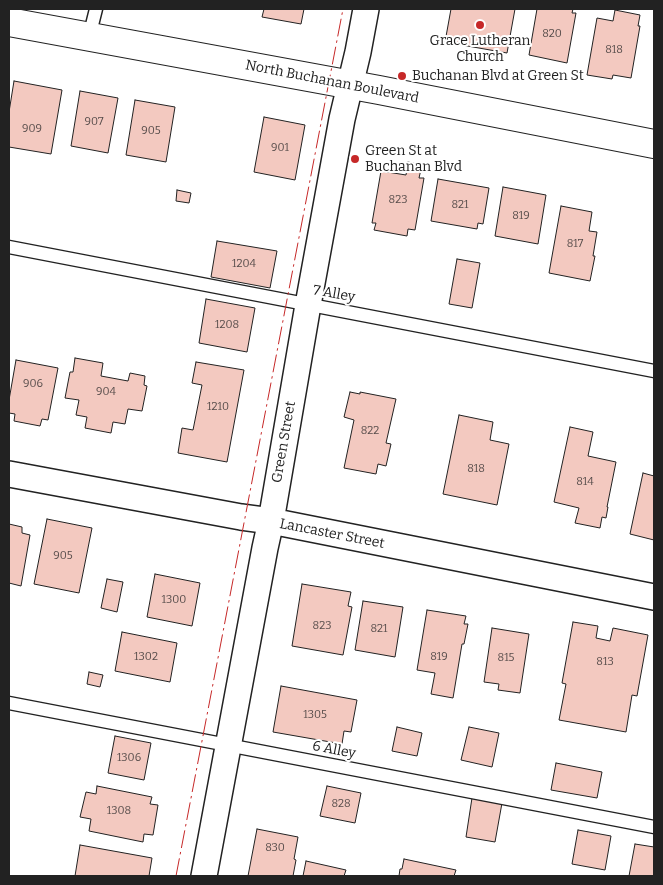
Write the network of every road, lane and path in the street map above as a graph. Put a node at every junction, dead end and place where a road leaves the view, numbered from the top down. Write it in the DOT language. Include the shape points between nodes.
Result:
graph roads {
  1 [pos="96,9"];
  2 [pos="366,9"];
  3 [pos="9,22"];
  4 [pos="89,37"];
  5 [pos="350,86"];
  6 [pos="654,144"];
  7 [pos="9,247"];
  8 [pos="308,305"];
  9 [pos="654,372"];
  10 [pos="9,474"];
  11 [pos="271,521"];
  12 [pos="654,598"];
  13 [pos="9,703"];
  14 [pos="229,745"];
  15 [pos="654,827"];
  16 [pos="204,876"];
  1 -- 4 [label="lane"];
  2 -- 5 [label="street, Green Street"];
  3 -- 4 [label="street, North Buchanan Boulevard"];
  4 -- 5 [label="street, North Buchanan Boulevard"];
  5 -- 6 [label="street, North Buchanan Boulevard"];
  5 -- 8 [label="street, Green Street"];
  7 -- 8 [label="lane, 7 Alley"];
  8 -- 9 [label="lane, 7 Alley"];
  8 -- 11 [label="street, Green Street"];
  10 -- 11 [label="street, Lancaster Street"];
  11 -- 12 [label="street, Lancaster Street"];
  11 -- 14 [label="street, Green Street"];
  13 -- 14 [label="lane, 6 Alley"];
  14 -- 15 [label="lane, 6 Alley"];
  14 -- 16 [label="street, Green Street"];
}
